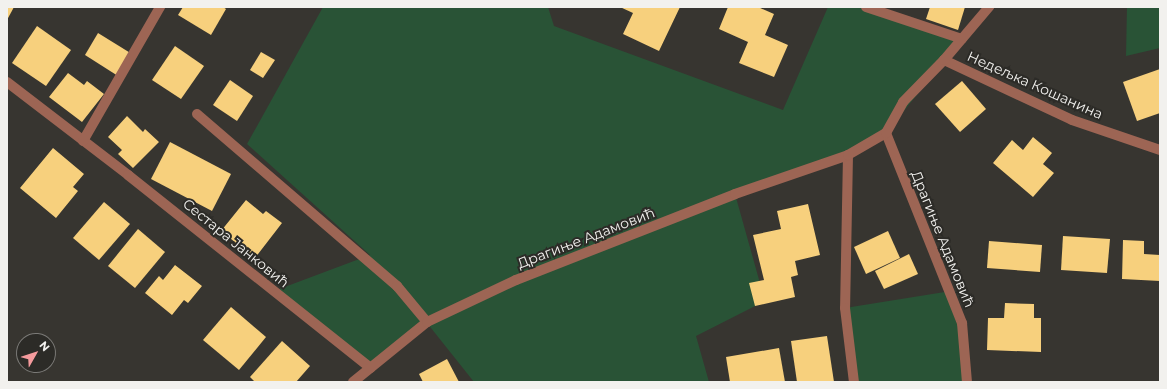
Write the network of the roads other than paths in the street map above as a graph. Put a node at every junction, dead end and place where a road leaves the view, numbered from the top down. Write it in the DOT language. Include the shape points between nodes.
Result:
graph roads {
  1 [pos="160,7"];
  2 [pos="866,7"];
  3 [pos="989,7"];
  4 [pos="962,39"];
  5 [pos="944,60"];
  6 [pos="7,82"];
  7 [pos="197,114"];
  8 [pos="886,133"];
  9 [pos="83,141"];
  10 [pos="1160,150"];
  11 [pos="848,155"];
  12 [pos="427,322"];
  13 [pos="371,368"];
  14 [pos="353,382"];
  15 [pos="854,382"];
  16 [pos="967,382"];
  1 -- 9 [label="street"];
  2 -- 4 [label="street"];
  3 -- 4 [label="street"];
  4 -- 5 [label="street"];
  5 -- 8 [label="street" via="903,102"];
  5 -- 10 [label="street, Недељка Кошанина" via="1072,120"];
  6 -- 9 [label="street, Сестара Јанковић"];
  7 -- 12 [label="street" via="397,286"];
  8 -- 11 [label="street, Драгиње Адамовић"];
  8 -- 16 [label="street, Драгиње Адамовић" via="962,323"];
  9 -- 13 [label="street, Сестара Јанковић"];
  11 -- 12 [label="street, Драгиње Адамовић" via="735,194 516,280"];
  11 -- 15 [label="street" via="845,308"];
  12 -- 13 [label="street, Драгиње Адамовић"];
  13 -- 14 [label="street, Драгиње Адамовић"];
}
